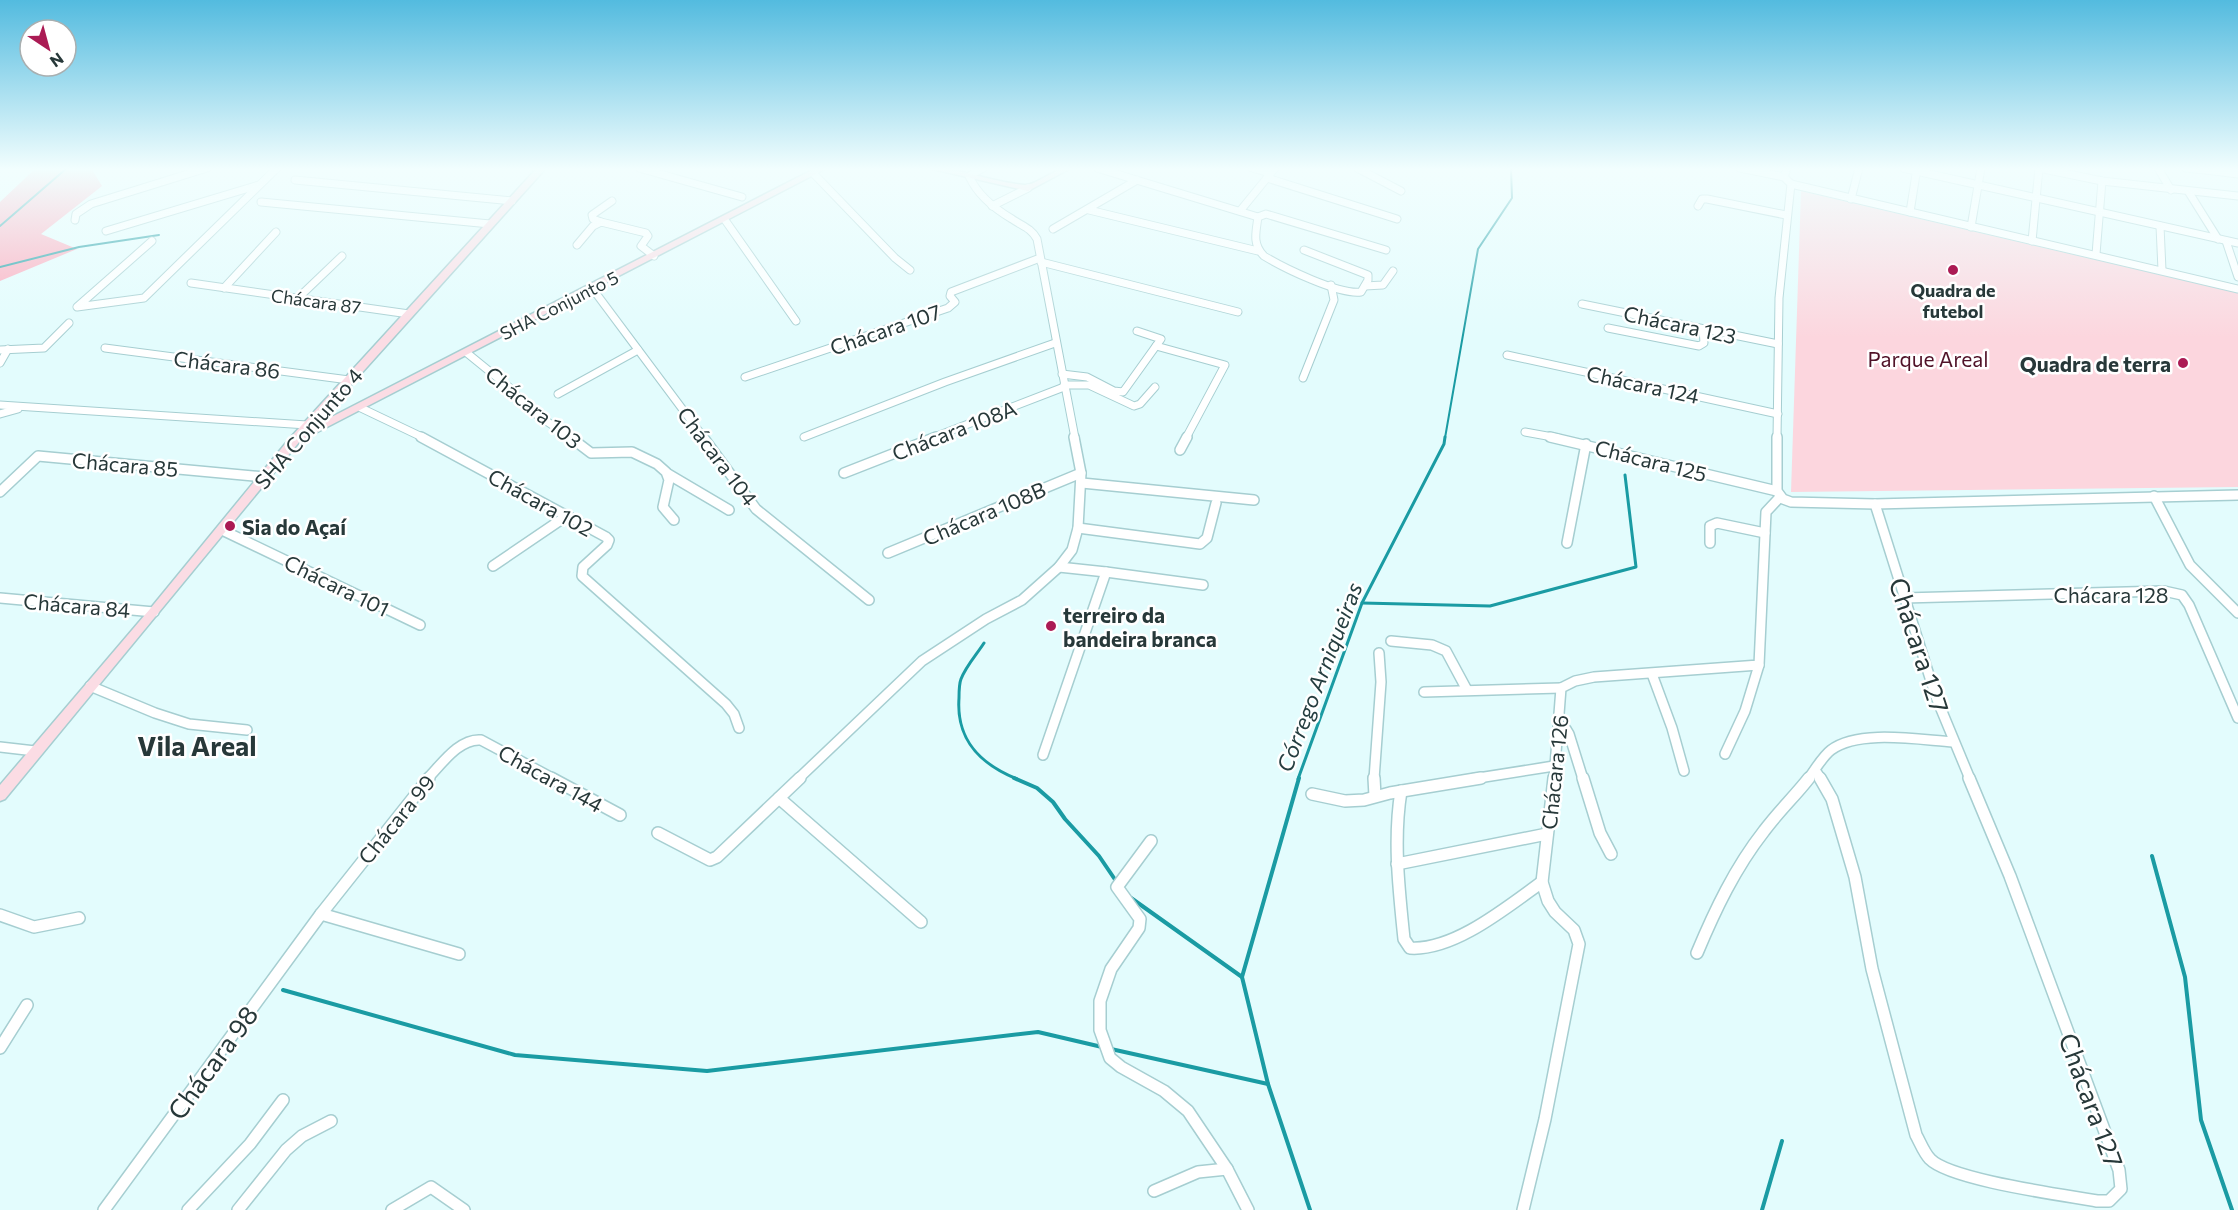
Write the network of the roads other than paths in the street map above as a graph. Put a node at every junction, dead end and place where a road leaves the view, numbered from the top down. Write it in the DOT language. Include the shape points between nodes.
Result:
graph roads {
  1 [pos="128,224"];
  2 [pos="219,224"];
  3 [pos="490,224"];
  4 [pos="596,224"];
  5 [pos="612,224"];
  6 [pos="716,224"];
  7 [pos="728,224"];
  8 [pos="863,224"];
  9 [pos="1023,224"];
  10 [pos="1062,224"];
  11 [pos="1149,224"];
  12 [pos="1257,224"];
  13 [pos="1301,224"];
  14 [pos="1785,224"];
  15 [pos="1961,224"];
  16 [pos="2034,224"];
  17 [pos="2099,224"];
  18 [pos="2153,224"];
  19 [pos="2211,224"];
  20 [pos="2160,226"];
  21 [pos="1971,227"];
  22 [pos="1053,229"];
  23 [pos="106,231"];
  24 [pos="276,232"];
  25 [pos="2222,240"];
  26 [pos="152,241"];
  27 [pos="2032,241"];
  28 [pos="2238,243"];
  29 [pos="577,245"];
  30 [pos="1304,250"];
  31 [pos="1386,250"];
  32 [pos="1258,251"];
  33 [pos="2096,254"];
  34 [pos="342,256"];
  35 [pos="654,256"];
  36 [pos="1040,260"];
  37 [pos="910,270"];
  38 [pos="2162,270"];
  39 [pos="1393,271"];
  40 [pos="2238,277"];
  41 [pos="191,283"];
  42 [pos="1331,285"];
  43 [pos="1365,286"];
  44 [pos="224,288"];
  45 [pos="592,288"];
  46 [pos="2238,289"];
  47 [pos="297,299"];
  48 [pos="1582,304"];
  49 [pos="1238,312"];
  50 [pos="409,314"];
  51 [pos="796,321"];
  52 [pos="69,322"];
  53 [pos="1608,328"];
  54 [pos="1703,328"];
  55 [pos="1137,331"];
  56 [pos="1055,343"];
  57 [pos="1778,344"];
  58 [pos="1156,346"];
  59 [pos="105,348"];
  60 [pos="4,350"];
  61 [pos="638,350"];
  62 [pos="466,353"];
  63 [pos="1508,355"];
  64 [pos="0,363"];
  65 [pos="1062,374"];
  66 [pos="745,378"];
  67 [pos="1304,378"];
  68 [pos="349,380"];
  69 [pos="1064,386"];
  70 [pos="1155,387"];
  71 [pos="558,394"];
  72 [pos="0,405"];
  73 [pos="23,407"];
  74 [pos="361,408"];
  75 [pos="0,414"];
  76 [pos="1778,414"];
  77 [pos="317,415"];
  78 [pos="330,423"];
  79 [pos="307,425"];
  80 [pos="1525,432"];
  81 [pos="804,437"];
  82 [pos="294,441"];
  83 [pos="1586,444"];
  84 [pos="1180,450"];
  85 [pos="844,473"];
  86 [pos="668,474"];
  87 [pos="265,477"];
  88 [pos="1081,478"];
  89 [pos="0,492"];
  90 [pos="1778,494"];
  91 [pos="2238,495"];
  92 [pos="2154,496"];
  93 [pos="1254,500"];
  94 [pos="1216,503"];
  95 [pos="1875,504"];
  96 [pos="729,510"];
  97 [pos="568,515"];
  98 [pos="674,520"];
  99 [pos="1077,528"];
  100 [pos="222,530"];
  101 [pos="1765,533"];
  102 [pos="1567,543"];
  103 [pos="1710,543"];
  104 [pos="888,553"];
  105 [pos="493,566"];
  106 [pos="1059,567"];
  107 [pos="1106,572"];
  108 [pos="1203,585"];
  109 [pos="0,598"];
  110 [pos="1904,598"];
  111 [pos="869,600"];
  112 [pos="154,612"];
  113 [pos="2238,613"];
  114 [pos="420,625"];
  115 [pos="1391,641"];
  116 [pos="1379,653"];
  117 [pos="1759,665"];
  118 [pos="1652,674"];
  119 [pos="90,686"];
  120 [pos="1561,688"];
  121 [pos="1467,690"];
  122 [pos="1424,693"];
  123 [pos="2238,718"];
  124 [pos="739,728"];
  125 [pos="1559,728"];
  126 [pos="248,730"];
  127 [pos="481,740"];
  128 [pos="1953,742"];
  129 [pos="0,747"];
  130 [pos="35,751"];
  131 [pos="1725,754"];
  132 [pos="1043,755"];
  133 [pos="1554,766"];
  134 [pos="1815,770"];
  135 [pos="1684,771"];
  136 [pos="1401,791"];
  137 [pos="1312,794"];
  138 [pos="0,795"];
  139 [pos="1375,796"];
  140 [pos="779,798"];
  141 [pos="620,815"];
  142 [pos="658,833"];
  143 [pos="1547,834"];
  144 [pos="1151,841"];
  145 [pos="1611,854"];
  146 [pos="1397,864"];
  147 [pos="1542,882"];
  148 [pos="321,914"];
  149 [pos="0,915"];
  150 [pos="79,918"];
  151 [pos="921,922"];
  152 [pos="1697,953"];
  153 [pos="459,954"];
  154 [pos="27,1005"];
  155 [pos="0,1048"];
  156 [pos="283,1100"];
  157 [pos="331,1122"];
  158 [pos="1227,1169"];
  159 [pos="1154,1191"];
  160 [pos="104,1210"];
  161 [pos="188,1210"];
  162 [pos="238,1210"];
  163 [pos="392,1210"];
  164 [pos="464,1210"];
  165 [pos="1248,1210"];
  166 [pos="1523,1210"];
  1 -- 23 [label="street"];
  2 -- 26 [label="street" via="145,297 77,307"];
  3 -- 50 [label="street, SHA Conjunto 4"];
  4 -- 29 [label="street"];
  5 -- 35 [label="street" via="646,233 641,246"];
  6 -- 35 [label="street, SHA Conjunto 5"];
  7 -- 51 [label="street"];
  8 -- 37 [label="street"];
  9 -- 36 [label="street" via="1035,232"];
  10 -- 22 [label="street"];
  11 -- 32 [label="street"];
  12 -- 32 [label="street"];
  13 -- 31 [label="street"];
  14 -- 57 [label="street"];
  15 -- 21 [label="street"];
  16 -- 27 [label="street"];
  17 -- 33 [label="street"];
  18 -- 20 [label="street"];
  19 -- 25 [label="street"];
  20 -- 25 [label="street"];
  20 -- 38 [label="street"];
  21 -- 27 [label="street"];
  24 -- 44 [label="street"];
  25 -- 28 [label="street"];
  25 -- 40 [label="street"];
  27 -- 33 [label="street"];
  30 -- 43 [label="street" via="1365,273 1369,278"];
  32 -- 42 [label="street" via="1272,261"];
  33 -- 38 [label="street"];
  34 -- 47 [label="street"];
  35 -- 45 [label="street, SHA Conjunto 5"];
  36 -- 49 [label="street"];
  36 -- 56 [label="street"];
  36 -- 66 [label="street, Chácara 107" via="951,292 955,302 951,306"];
  38 -- 46 [label="street"];
  39 -- 43 [label="street" via="1383,285"];
  41 -- 44 [label="street, Chácara 87"];
  42 -- 43 [label="street" via="1357,294"];
  42 -- 67 [label="street" via="1334,300"];
  44 -- 47 [label="street, Chácara 87"];
  45 -- 61 [label="street, Chácara 104"];
  45 -- 62 [label="street, SHA Conjunto 5"];
  47 -- 50 [label="street, Chácara 87"];
  48 -- 54 [label="street, Chácara 123"];
  50 -- 68 [label="street, SHA Conjunto 4"];
  52 -- 60 [label="street" via="44,348"];
  53 -- 54 [label="street" via="1699,346 1704,343"];
  54 -- 57 [label="street, Chácara 123"];
  55 -- 58 [label="street" via="1159,337"];
  56 -- 65 [label="street"];
  56 -- 81 [label="street"];
  57 -- 76 [label="street"];
  58 -- 65 [label="street" via="1123,392 1087,377"];
  58 -- 84 [label="street" via="1225,365"];
  59 -- 68 [label="street, Chácara 86"];
  60 -- 64 [label="street"];
  61 -- 71 [label="street"];
  61 -- 111 [label="street, Chácara 104" via="756,509"];
  62 -- 74 [label="street, SHA Conjunto 5"];
  62 -- 86 [label="street, Chácara 103" via="510,388 531,411 591,453 643,453"];
  63 -- 76 [label="street, Chácara 124"];
  65 -- 69 [label="street"];
  68 -- 77 [label="street, SHA Conjunto 4"];
  69 -- 70 [label="street" via="1089,385 1134,406"];
  69 -- 85 [label="street, Chácara 108A"];
  69 -- 88 [label="street"];
  72 -- 73 [label="street"];
  73 -- 75 [label="street"];
  73 -- 79 [label="street"];
  74 -- 78 [label="street, SHA Conjunto 5"];
  74 -- 97 [label="street, Chácara 102"];
  76 -- 90 [label="street"];
  77 -- 78 [label="street" via="320,422"];
  77 -- 79 [label="street, SHA Conjunto 4"];
  78 -- 82 [label="street, SHA Conjunto 5"];
  79 -- 82 [label="street, SHA Conjunto 4"];
  80 -- 83 [label="street, Chácara 125"];
  82 -- 87 [label="street, SHA Conjunto 4"];
  83 -- 90 [label="street, Chácara 125"];
  83 -- 102 [label="street"];
  86 -- 96 [label="street, Chácara 103"];
  86 -- 98 [label="street" via="662,508"];
  87 -- 89 [label="street, Chácara 85" via="38,456"];
  87 -- 100 [label="street, SHA Conjunto 4"];
  88 -- 93 [label="street"];
  88 -- 99 [label="street"];
  88 -- 104 [label="street, Chácara 108B"];
  90 -- 95 [label="street, Chácara 125" via="1791,502"];
  90 -- 101 [label="street" via="1766,512"];
  91 -- 92 [label="street, Chácara 125"];
  92 -- 95 [label="street, Chácara 125"];
  92 -- 113 [label="street" via="2190,565"];
  94 -- 99 [label="street" via="1207,538 1200,544"];
  95 -- 110 [label="street, Chácara 127"];
  97 -- 105 [label="street"];
  97 -- 124 [label="street, Chácara 102" via="609,540 583,567 585,580 729,704"];
  99 -- 106 [label="street" via="1071,550"];
  100 -- 112 [label="street, SHA Conjunto 4"];
  100 -- 114 [label="street, Chácara 101"];
  101 -- 103 [label="street" via="1713,524"];
  101 -- 117 [label="street"];
  106 -- 107 [label="street"];
  106 -- 140 [label="street" via="1022,600 922,661"];
  107 -- 108 [label="street"];
  107 -- 132 [label="street"];
  109 -- 112 [label="street, Chácara 84"];
  110 -- 123 [label="street, Chácara 128" via="2164,591 2182,595"];
  110 -- 128 [label="street, Chácara 127"];
  112 -- 119 [label="street, SHA Conjunto 4"];
  115 -- 121 [label="street" via="1440,648 1451,658 1456,677"];
  116 -- 139 [label="street"];
  117 -- 118 [label="street, Chácara 126"];
  117 -- 131 [label="street" via="1739,731"];
  118 -- 120 [label="street, Chácara 126" via="1594,677"];
  118 -- 135 [label="street"];
  119 -- 126 [label="street" via="189,724"];
  119 -- 130 [label="street, SHA Conjunto 4"];
  120 -- 121 [label="street"];
  120 -- 125 [label="street, Chácara 126"];
  121 -- 122 [label="street"];
  125 -- 133 [label="street, Chácara 126"];
  125 -- 145 [label="street" via="1569,734 1600,833"];
  127 -- 141 [label="street, Chácara 144"];
  127 -- 148 [label="street, Chácara 99" via="472,739 456,749 423,784"];
  128 -- 134 [label="street" via="1864,739 1837,746 1825,754"];
  128 -- 134 [label="street, Chácara 127" via="2010,876 2119,1170 2121,1189 2106,1203 1946,1170 1926,1154 1916,1135 1872,969 1836,810"];
  129 -- 130 [label="street"];
  130 -- 138 [label="street, SHA Conjunto 4"];
  133 -- 136 [label="street"];
  133 -- 143 [label="street, Chácara 126"];
  134 -- 152 [label="street" via="1741,864 1714,909"];
  136 -- 139 [label="street"];
  136 -- 146 [label="street"];
  137 -- 139 [label="street" via="1345,801"];
  140 -- 142 [label="street" via="713,859"];
  140 -- 151 [label="street"];
  143 -- 146 [label="street"];
  143 -- 147 [label="street, Chácara 126"];
  144 -- 158 [label="street" via="1117,887 1140,919 1139,928 1112,969 1100,1001 1100,1030 1110,1058 1188,1110"];
  146 -- 147 [label="street" via="1405,943 1415,950 1434,947 1481,924"];
  147 -- 166 [label="street, Chácara 126" via="1548,901 1574,930 1579,944"];
  148 -- 153 [label="street"];
  148 -- 160 [label="street, Chácara 98"];
  149 -- 150 [label="street" via="34,927"];
  154 -- 155 [label="street"];
  156 -- 161 [label="street" via="247,1148"];
  157 -- 162 [label="street" via="302,1136 286,1150"];
  158 -- 159 [label="street" via="1198,1172"];
  158 -- 165 [label="street"];
  163 -- 164 [label="street" via="431,1187"];
}
